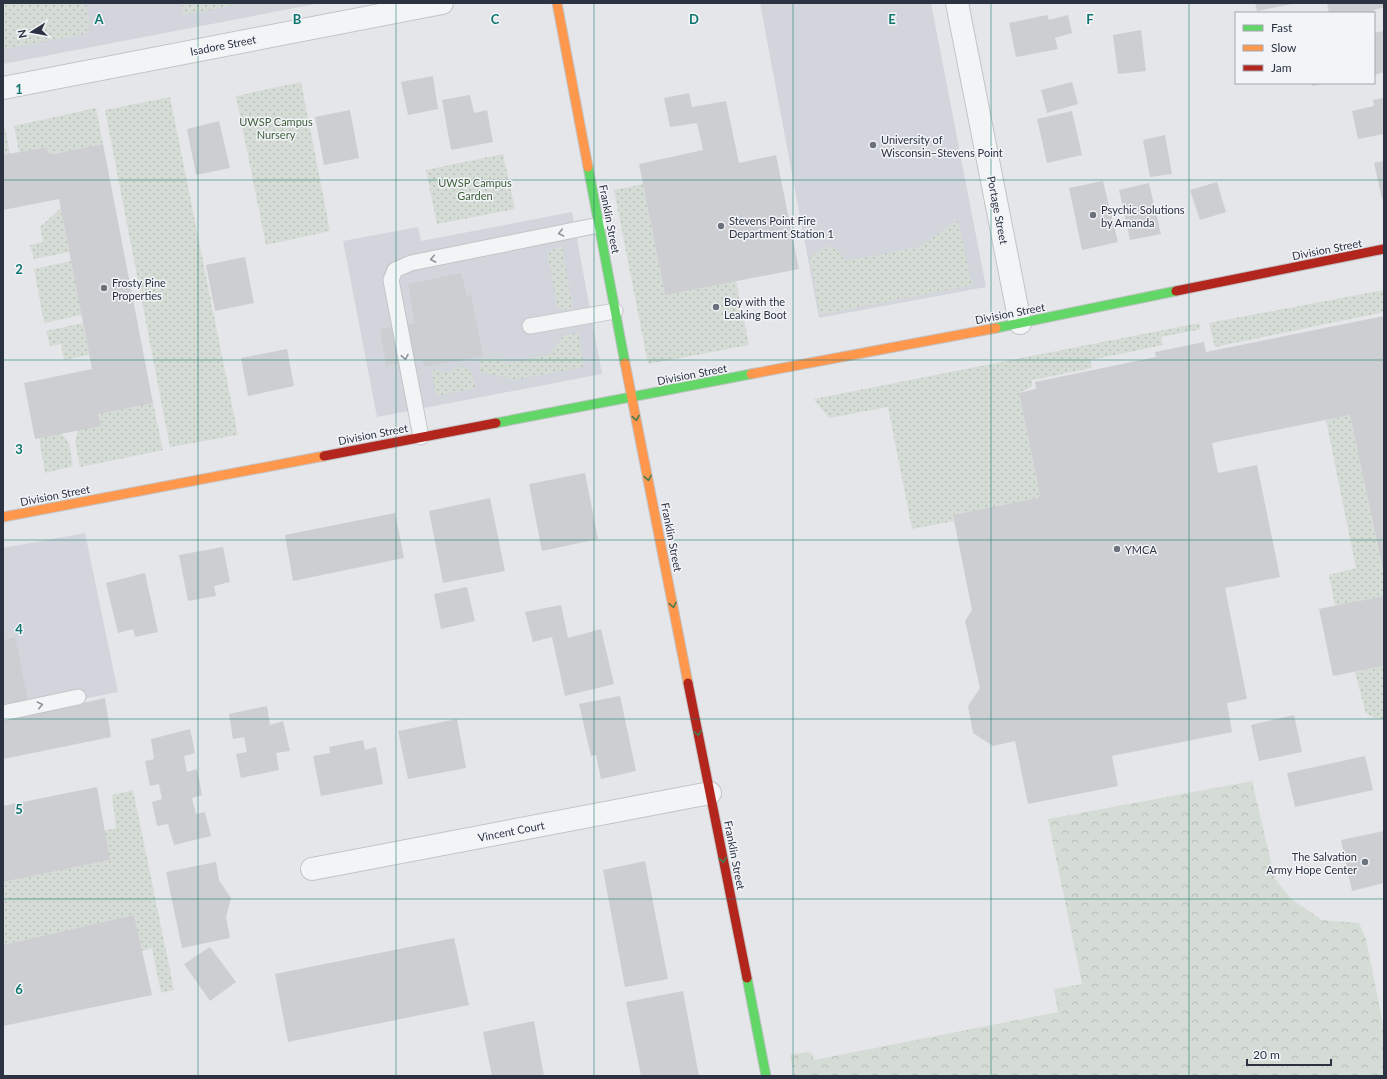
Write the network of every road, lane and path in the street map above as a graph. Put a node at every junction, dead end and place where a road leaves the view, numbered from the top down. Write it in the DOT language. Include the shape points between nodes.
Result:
graph roads {
  1 [pos="442,3"];
  2 [pos="557,3"];
  3 [pos="957,3"];
  4 [pos="3,88"];
  5 [pos="599,224"];
  6 [pos="1384,250"];
  7 [pos="615,311"];
  8 [pos="1020,323"];
  9 [pos="530,326"];
  10 [pos="632,397"];
  11 [pos="421,438"];
  12 [pos="3,518"];
  13 [pos="78,697"];
  14 [pos="3,713"];
  15 [pos="710,793"];
  16 [pos="312,870"];
  17 [pos="766,1076"];
  1 -- 4 [label="street, Isadore Street"];
  2 -- 5 [label="main road, Franklin Street"];
  3 -- 8 [label="street, Portage Street"];
  5 -- 7 [label="main road, Franklin Street"];
  5 -- 11 [label="lane, one-way" via="411,263 395,270 391,280"];
  6 -- 8 [label="main road, Division Street"];
  7 -- 9 [label="lane"];
  7 -- 10 [label="main road, Franklin Street"];
  8 -- 10 [label="main road, Division Street"];
  10 -- 11 [label="main road, Division Street"];
  10 -- 15 [label="main road, Franklin Street, one-way"];
  11 -- 12 [label="main road, Division Street"];
  14 -- 13 [label="lane, one-way"];
  15 -- 16 [label="street, Vincent Court"];
  15 -- 17 [label="main road, Franklin Street, one-way"];
}
